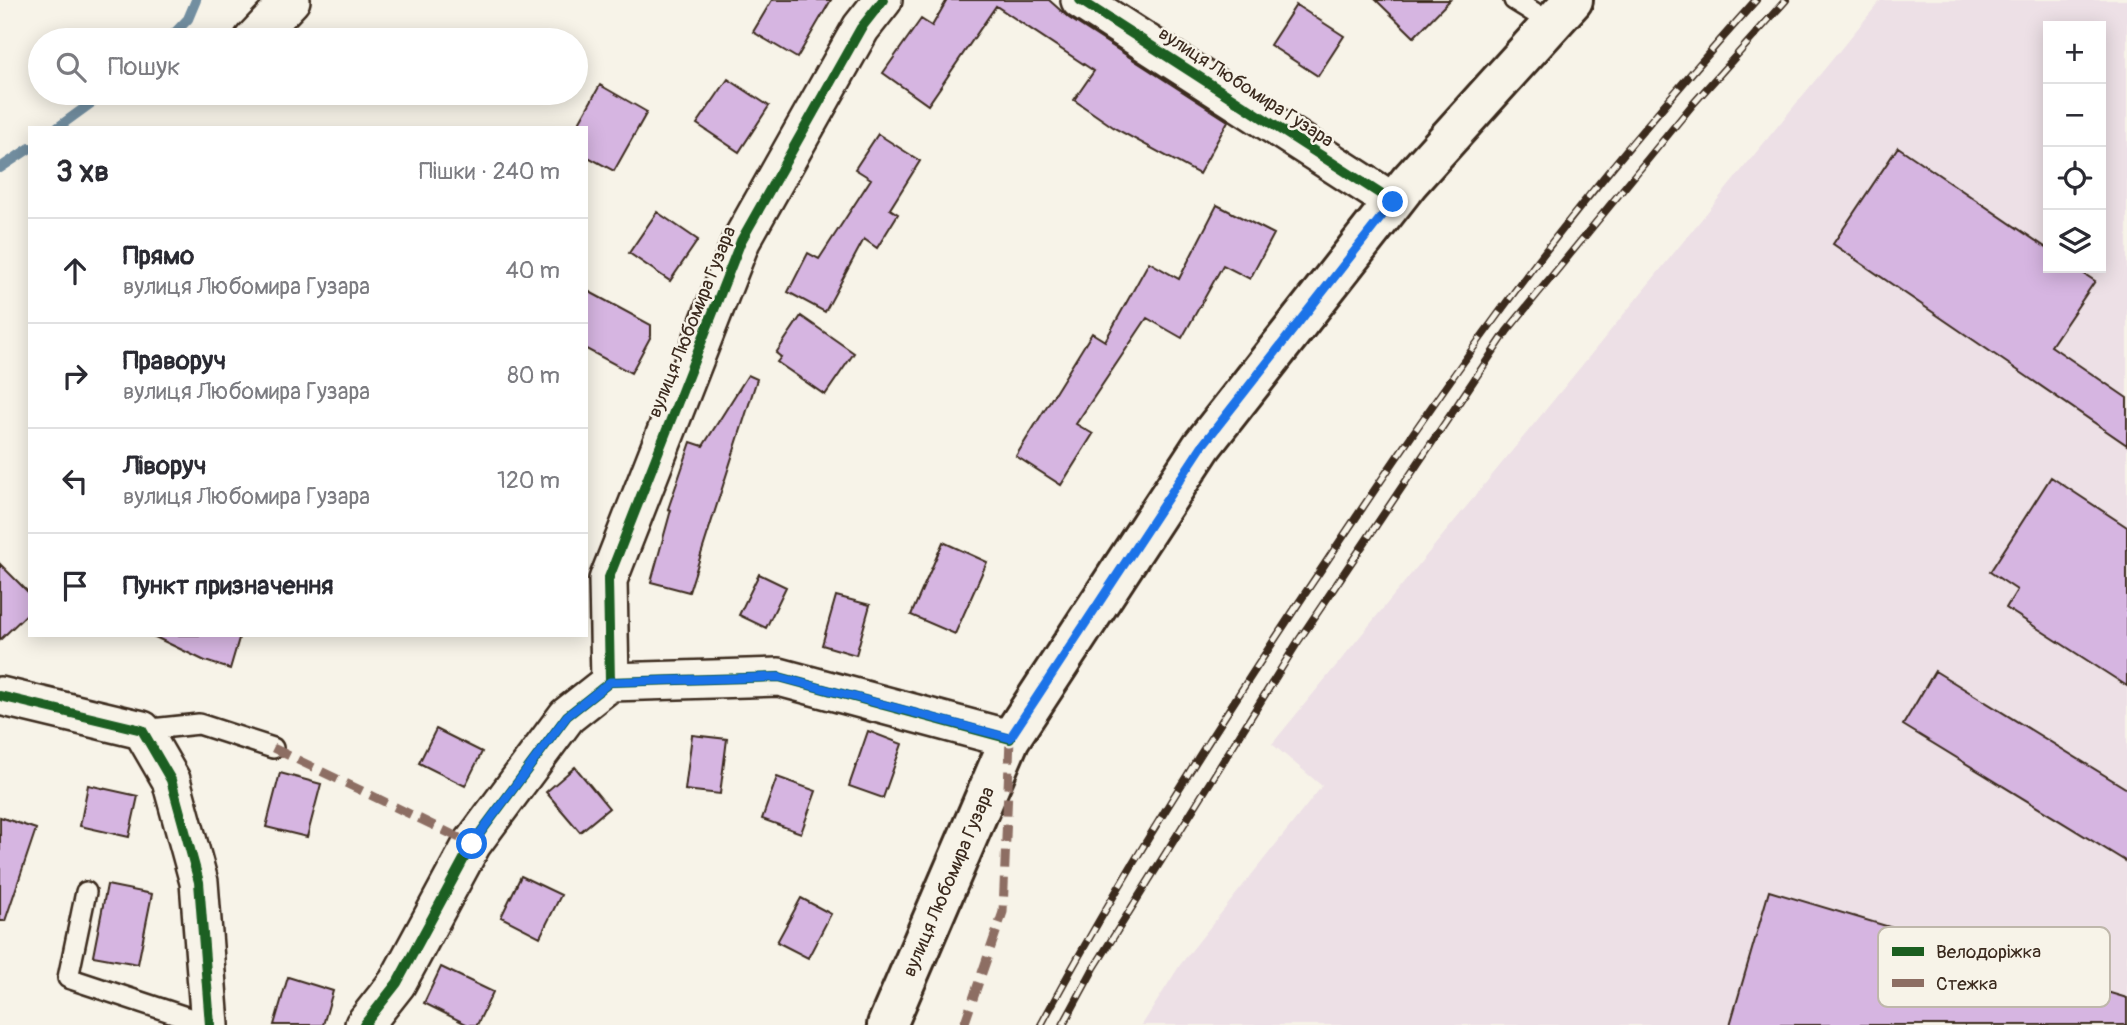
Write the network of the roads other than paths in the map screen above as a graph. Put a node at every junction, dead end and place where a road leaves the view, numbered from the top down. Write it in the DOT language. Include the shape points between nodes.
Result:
graph roads {
  1 [pos="291,0"];
  2 [pos="883,0"];
  3 [pos="1080,0"];
  4 [pos="1514,0"];
  5 [pos="1562,12"];
  6 [pos="264,28"];
  7 [pos="1393,202"];
  8 [pos="610,682"];
  9 [pos="0,696"];
  10 [pos="142,730"];
  11 [pos="1010,738"];
  12 [pos="273,748"];
  13 [pos="86,892"];
  14 [pos="210,1025"];
  15 [pos="364,1025"];
  16 [pos="887,1025"];
  1 -- 6 [label="street"];
  2 -- 8 [label="street, вулиця Любомира Гузара" via="861,28 741,241 608,580"];
  3 -- 7 [label="street, вулиця Любомира Гузара"];
  4 -- 5 [label="lane"];
  5 -- 7 [label="main road, вулиця Любомира Гузара"];
  7 -- 11 [label="main road, вулиця Любомира Гузара" via="1202,446"];
  8 -- 11 [label="street" via="779,677"];
  8 -- 15 [label="street" via="567,716 472,844 397,983"];
  9 -- 10 [label="street"];
  10 -- 12 [label="lane" via="199,724"];
  10 -- 14 [label="street" via="171,780 199,882"];
  11 -- 16 [label="main road, вулиця Любомира Гузара"];
  13 -- 14 [label="lane" via="68,978"];
}
